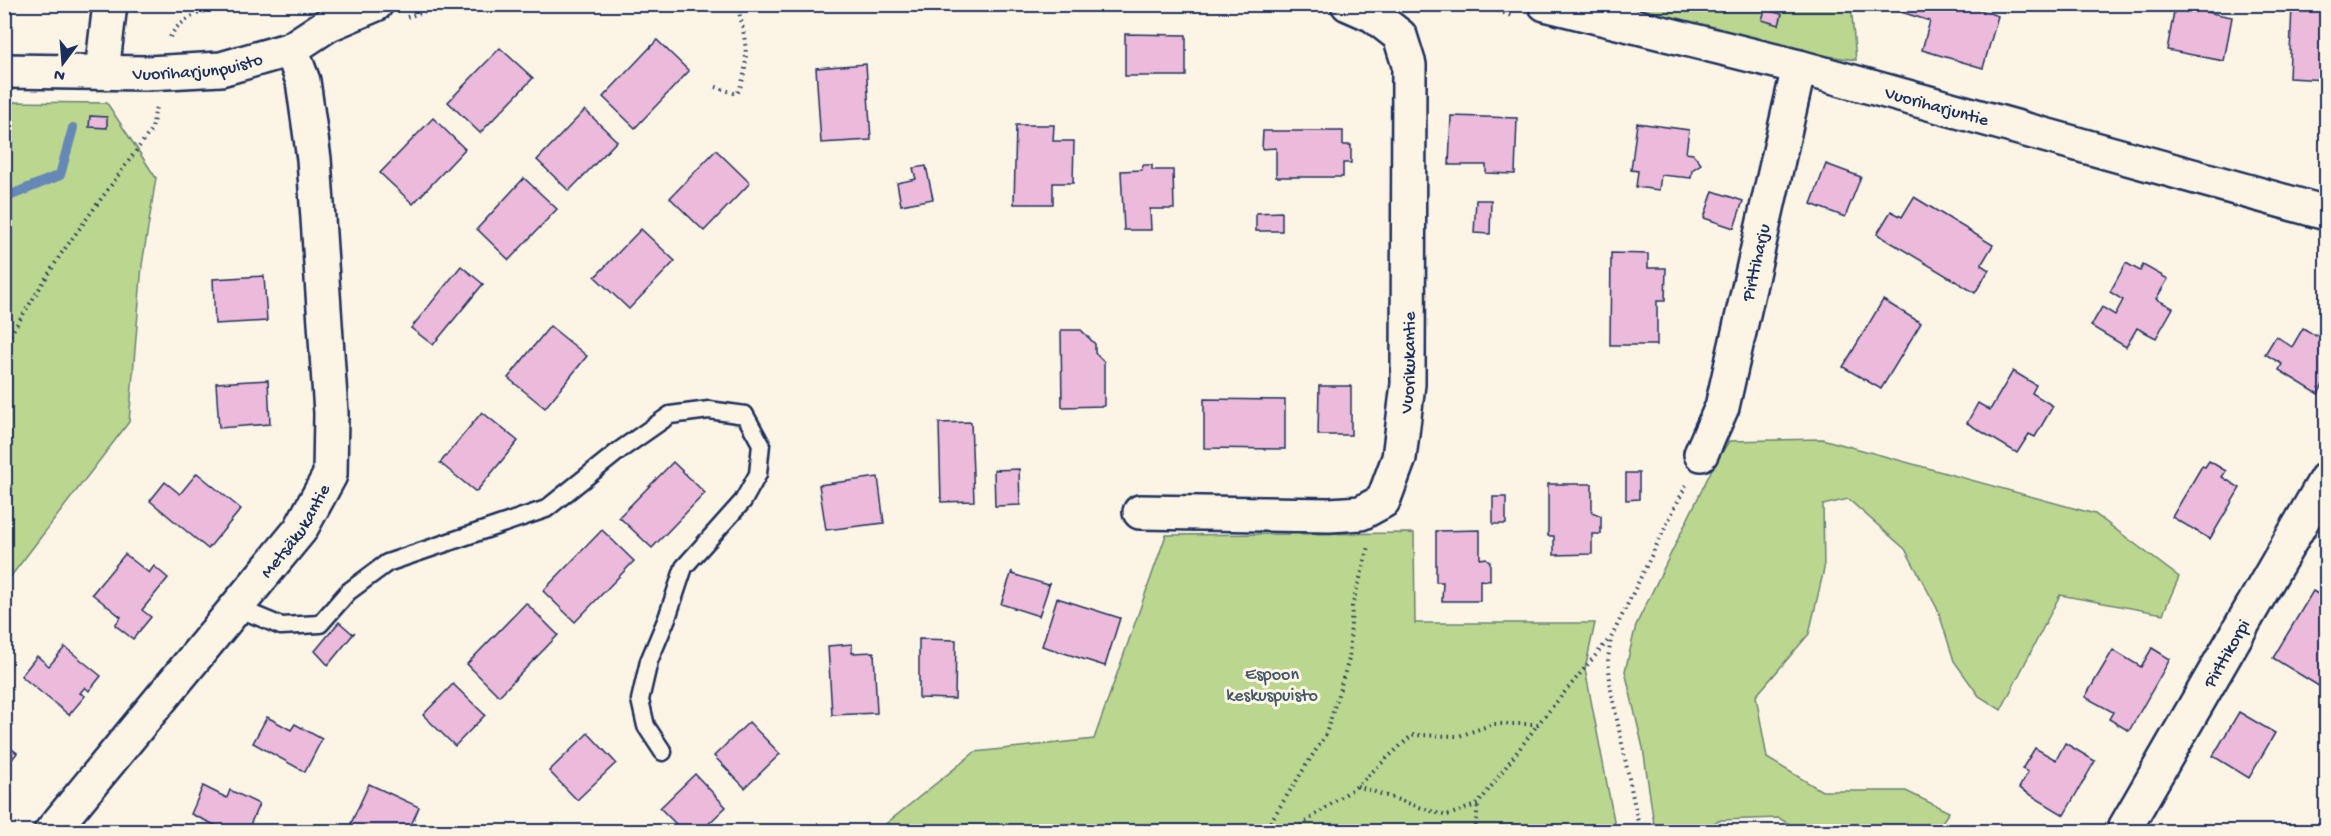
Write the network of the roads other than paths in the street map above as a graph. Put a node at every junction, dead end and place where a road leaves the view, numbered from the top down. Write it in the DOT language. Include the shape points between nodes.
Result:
graph roads {
  1 [pos="110,4"];
  2 [pos="375,4"];
  3 [pos="1348,4"];
  4 [pos="1545,4"];
  5 [pos="291,49"];
  6 [pos="1799,67"];
  7 [pos="4,72"];
  8 [pos="102,72"];
  9 [pos="2326,213"];
  10 [pos="1701,454"];
  11 [pos="2326,479"];
  12 [pos="1140,512"];
  13 [pos="235,607"];
  14 [pos="663,752"];
  15 [pos="2125,828"];
  16 [pos="51,831"];
  1 -- 8 [label="street"];
  2 -- 5 [label="street, Vuoriharjunpuisto" via="329,24"];
  3 -- 12 [label="street, Vuorikukantie" via="1373,15 1400,36 1409,65 1408,384 1399,458 1383,501 1361,513 1330,515"];
  4 -- 6 [label="street, Vuoriharjuntie"];
  5 -- 8 [label="street, Vuoriharjunpuisto" via="220,69"];
  5 -- 13 [label="street, Metsäkukantie" via="303,81 314,159 331,413 330,475 300,530"];
  6 -- 9 [label="street, Vuoriharjuntie"];
  6 -- 10 [label="street, Pirttiharju" via="1722,407"];
  7 -- 8 [label="street, Vuoriharjunpuisto"];
  11 -- 15 [label="street, Pirttikorpi"];
  13 -- 14 [label="lane" via="280,626 320,624 348,592 387,563 546,509 670,415 709,410 745,415 761,444 758,474 743,501 684,567 649,661 640,700 646,726"];
  13 -- 16 [label="street, Metsäkukantie"];
}
